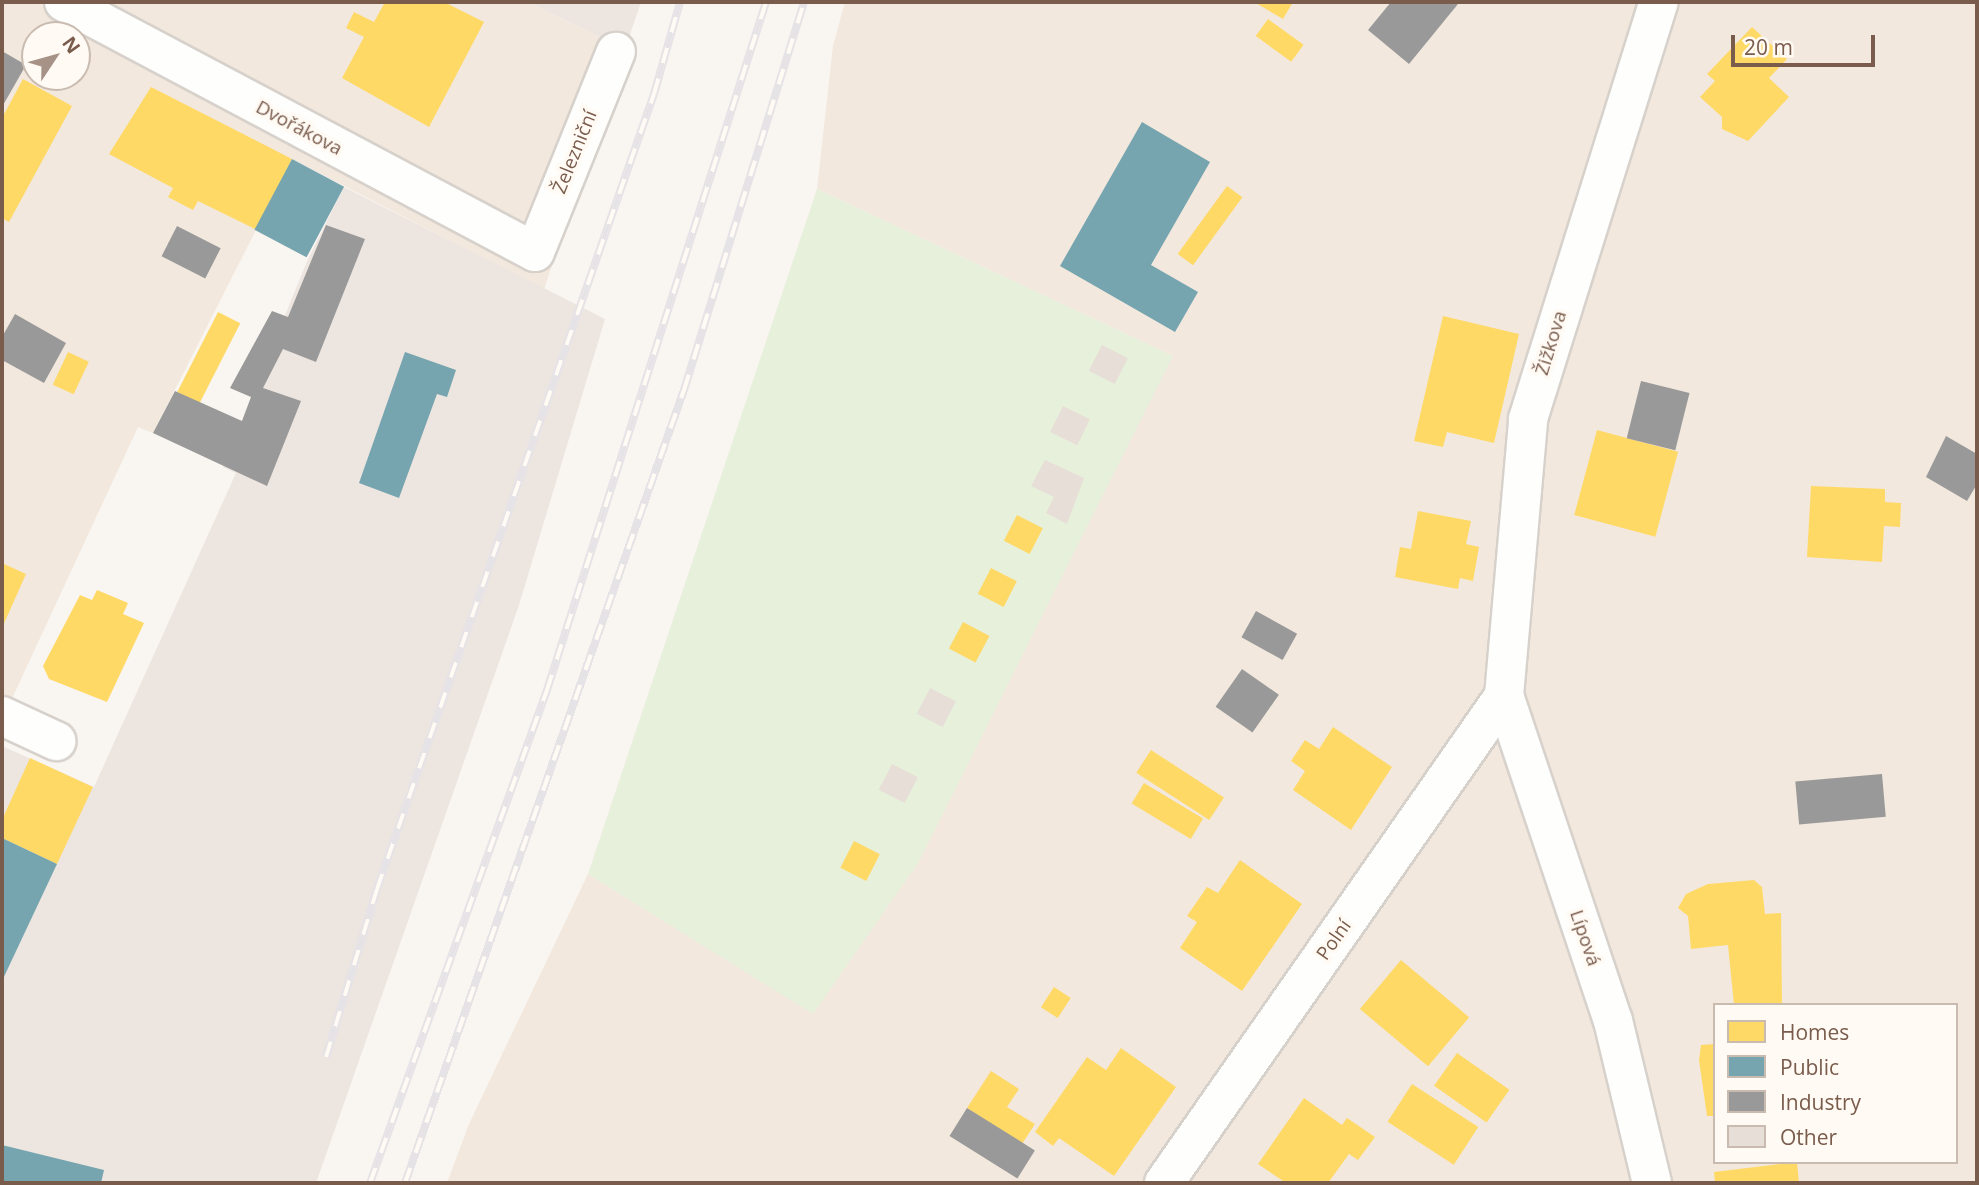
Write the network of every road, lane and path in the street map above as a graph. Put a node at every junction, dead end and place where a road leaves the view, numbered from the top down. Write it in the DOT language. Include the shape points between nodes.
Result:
graph roads {
  1 [pos="64,2"];
  2 [pos="1659,2"];
  3 [pos="616,52"];
  4 [pos="535,252"];
  5 [pos="1504,696"];
  6 [pos="2,716"];
  7 [pos="56,741"];
  8 [pos="1164,1183"];
  9 [pos="1653,1183"];
  1 -- 4 [label="street, Dvořákova"];
  2 -- 5 [label="street, Žižkova" via="1528,419"];
  3 -- 4 [label="street, Železniční"];
  5 -- 8 [label="street, Polní"];
  5 -- 9 [label="street, Lípová" via="1613,1021"];
  6 -- 7 [label="street"];
}
